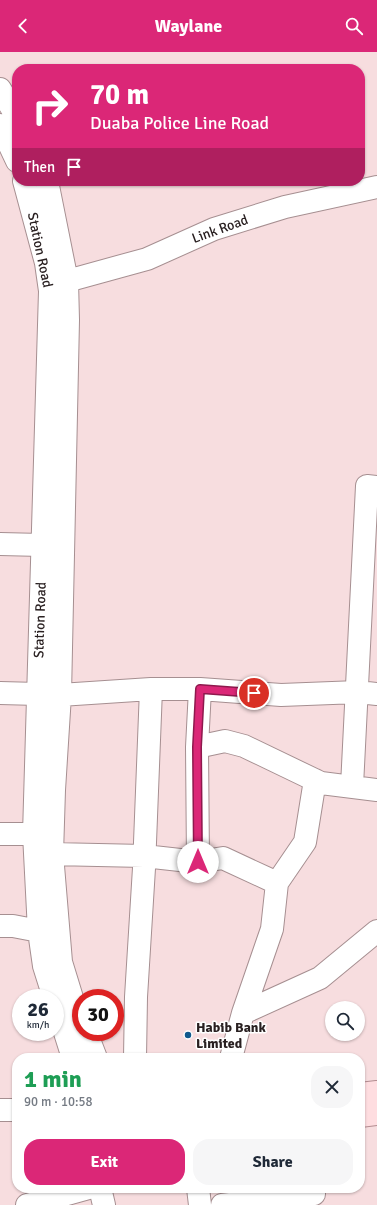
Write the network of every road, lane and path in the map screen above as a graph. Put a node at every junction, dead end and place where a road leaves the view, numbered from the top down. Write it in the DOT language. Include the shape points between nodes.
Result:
graph roads {
  1 [pos="0,89"];
  2 [pos="12,108"];
  3 [pos="0,125"];
  4 [pos="12,150"];
  5 [pos="25,186"];
  6 [pos="48,186"];
  7 [pos="377,187"];
  8 [pos="67,281"];
  9 [pos="377,487"];
  10 [pos="0,544"];
  11 [pos="42,545"];
  12 [pos="151,689"];
  13 [pos="200,689"];
  14 [pos="0,693"];
  15 [pos="367,693"];
  16 [pos="38,694"];
  17 [pos="60,694"];
  18 [pos="197,747"];
  19 [pos="315,780"];
  20 [pos="352,786"];
  21 [pos="377,790"];
  22 [pos="0,834"];
  23 [pos="34,834"];
  24 [pos="52,854"];
  25 [pos="144,856"];
  26 [pos="198,862"];
  27 [pos="277,884"];
  28 [pos="0,926"];
  29 [pos="39,931"];
  30 [pos="377,931"];
  31 [pos="72,998"];
  32 [pos="243,1013"];
  33 [pos="89,1041"];
  34 [pos="71,1053"];
  35 [pos="94,1053"];
  36 [pos="135,1053"];
  37 [pos="232,1053"];
  38 [pos="377,1092"];
  39 [pos="365,1093"];
  40 [pos="0,1110"];
  41 [pos="12,1110"];
  42 [pos="377,1114"];
  43 [pos="365,1115"];
  44 [pos="71,1193"];
  45 [pos="101,1193"];
  46 [pos="199,1193"];
  47 [pos="314,1196"];
  48 [pos="30,1204"];
  49 [pos="104,1205"];
  50 [pos="200,1205"];
  51 [pos="222,1205"];
  1 -- 2 [label="street"];
  3 -- 4 [label="street"];
  5 -- 11 [label="street, Station Road" via="46,263 50,291"];
  6 -- 8 [label="street, Station Road"];
  7 -- 8 [label="street, Link Road" via="278,210 214,229 147,260"];
  8 -- 17 [label="street, Station Road"];
  9 -- 15 [label="street" via="367,486"];
  10 -- 11 [label="street"];
  11 -- 16 [label="street, Station Road"];
  12 -- 13 [label="street"];
  12 -- 17 [label="street"];
  12 -- 25 [label="street"];
  13 -- 15 [label="street" via="281,695"];
  13 -- 18 [label="street"];
  14 -- 16 [label="street"];
  15 -- 20 [label="street"];
  16 -- 23 [label="street, Station Road"];
  17 -- 24 [label="street, Station Road"];
  18 -- 19 [label="street" via="225,741 244,746"];
  18 -- 26 [label="street"];
  19 -- 20 [label="street" via="321,783"];
  19 -- 27 [label="street" via="304,842"];
  20 -- 21 [label="street"];
  22 -- 23 [label="street"];
  23 -- 29 [label="street, Station Road"];
  24 -- 25 [label="street"];
  24 -- 31 [label="street, Station Road" via="61,962"];
  25 -- 26 [label="street"];
  25 -- 36 [label="street"];
  26 -- 27 [label="street" via="223,858"];
  27 -- 32 [label="street" via="272,929"];
  28 -- 29 [label="street"];
  29 -- 34 [label="street, Station Road" via="44,966"];
  30 -- 32 [label="street" via="320,978"];
  32 -- 37 [label="street"];
  33 -- 35 [label="street"];
  38 -- 39 [label="main road"];
  40 -- 41 [label="street"];
  42 -- 43 [label="main road"];
  44 -- 48 [label="street"];
  45 -- 49 [label="street"];
  46 -- 50 [label="street"];
  47 -- 51 [label="street"];
}
